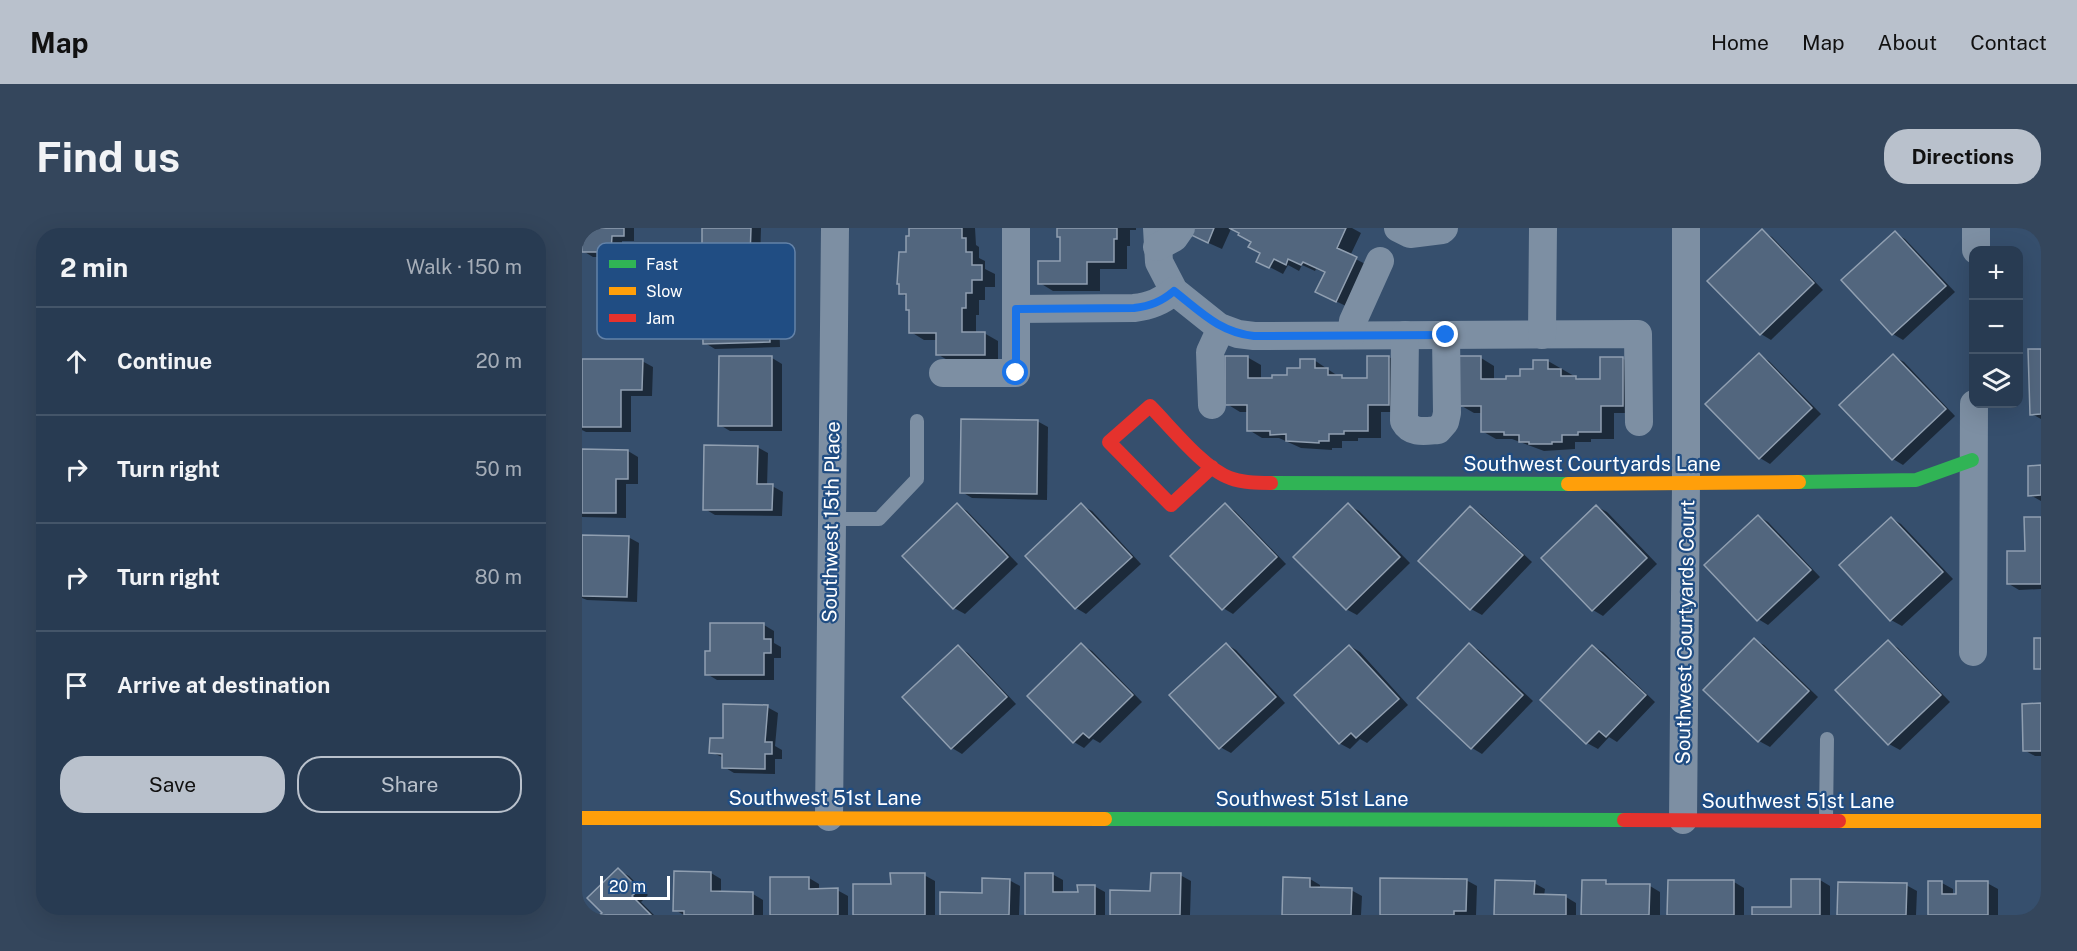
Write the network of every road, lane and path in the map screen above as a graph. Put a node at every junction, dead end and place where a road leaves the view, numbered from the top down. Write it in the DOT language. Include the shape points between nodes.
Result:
graph roads {
  1 [pos="835,228"];
  2 [pos="1016,228"];
  3 [pos="1181,228"];
  4 [pos="1398,228"];
  5 [pos="1444,228"];
  6 [pos="1543,228"];
  7 [pos="1686,228"];
  8 [pos="1976,228"];
  9 [pos="1157,238"];
  10 [pos="1976,246"];
  11 [pos="1380,261"];
  12 [pos="1174,291"];
  13 [pos="1016,309"];
  14 [pos="1221,328"];
  15 [pos="1352,335"];
  16 [pos="1405,335"];
  17 [pos="1446,335"];
  18 [pos="1542,335"];
  19 [pos="943,373"];
  20 [pos="1212,405"];
  21 [pos="1974,408"];
  22 [pos="917,421"];
  23 [pos="1639,422"];
  24 [pos="1972,460"];
  25 [pos="1212,467"];
  26 [pos="1686,484"];
  27 [pos="831,519"];
  28 [pos="1973,652"];
  29 [pos="1827,739"];
  30 [pos="829,817"];
  31 [pos="582,818"];
  32 [pos="1683,820"];
  33 [pos="1826,820"];
  34 [pos="2041,821"];
  1 -- 27 [label="street, Southwest 15th Place"];
  2 -- 13 [label="street"];
  3 -- 9 [label="street" via="1174,238"];
  4 -- 5 [label="street" via="1410,234"];
  6 -- 18 [label="street"];
  7 -- 26 [label="street, Southwest Courtyards Court"];
  8 -- 10 [label="street"];
  9 -- 12 [label="street" via="1163,273"];
  11 -- 15 [label="street" via="1353,321"];
  12 -- 13 [label="street" via="1150,306 1134,308"];
  12 -- 14 [label="street"];
  13 -- 19 [label="street" via="1016,373"];
  14 -- 15 [label="street" via="1254,336"];
  14 -- 20 [label="street" via="1210,352"];
  15 -- 16 [label="street"];
  16 -- 17 [label="street"];
  16 -- 17 [label="street" via="1404,421 1415,431 1438,430 1445,422"];
  17 -- 18 [label="street"];
  18 -- 23 [label="street" via="1638,334"];
  21 -- 24 [label="street"];
  22 -- 27 [label="lane" via="917,479 906,493 879,519"];
  24 -- 26 [label="street, Southwest Courtyards Lane" via="1916,480"];
  24 -- 28 [label="street"];
  25 -- 25 [label="street, Southwest Courtyards Lane" via="1150,406 1109,442 1172,505"];
  25 -- 26 [label="street, Southwest Courtyards Lane" via="1229,478 1254,483"];
  26 -- 32 [label="street, Southwest Courtyards Court"];
  27 -- 30 [label="street, Southwest 15th Place"];
  29 -- 33 [label="lane"];
  30 -- 31 [label="street, Southwest 51st Lane"];
  30 -- 32 [label="street, Southwest 51st Lane"];
  32 -- 33 [label="street, Southwest 51st Lane"];
  33 -- 34 [label="street, Southwest 51st Lane"];
}
